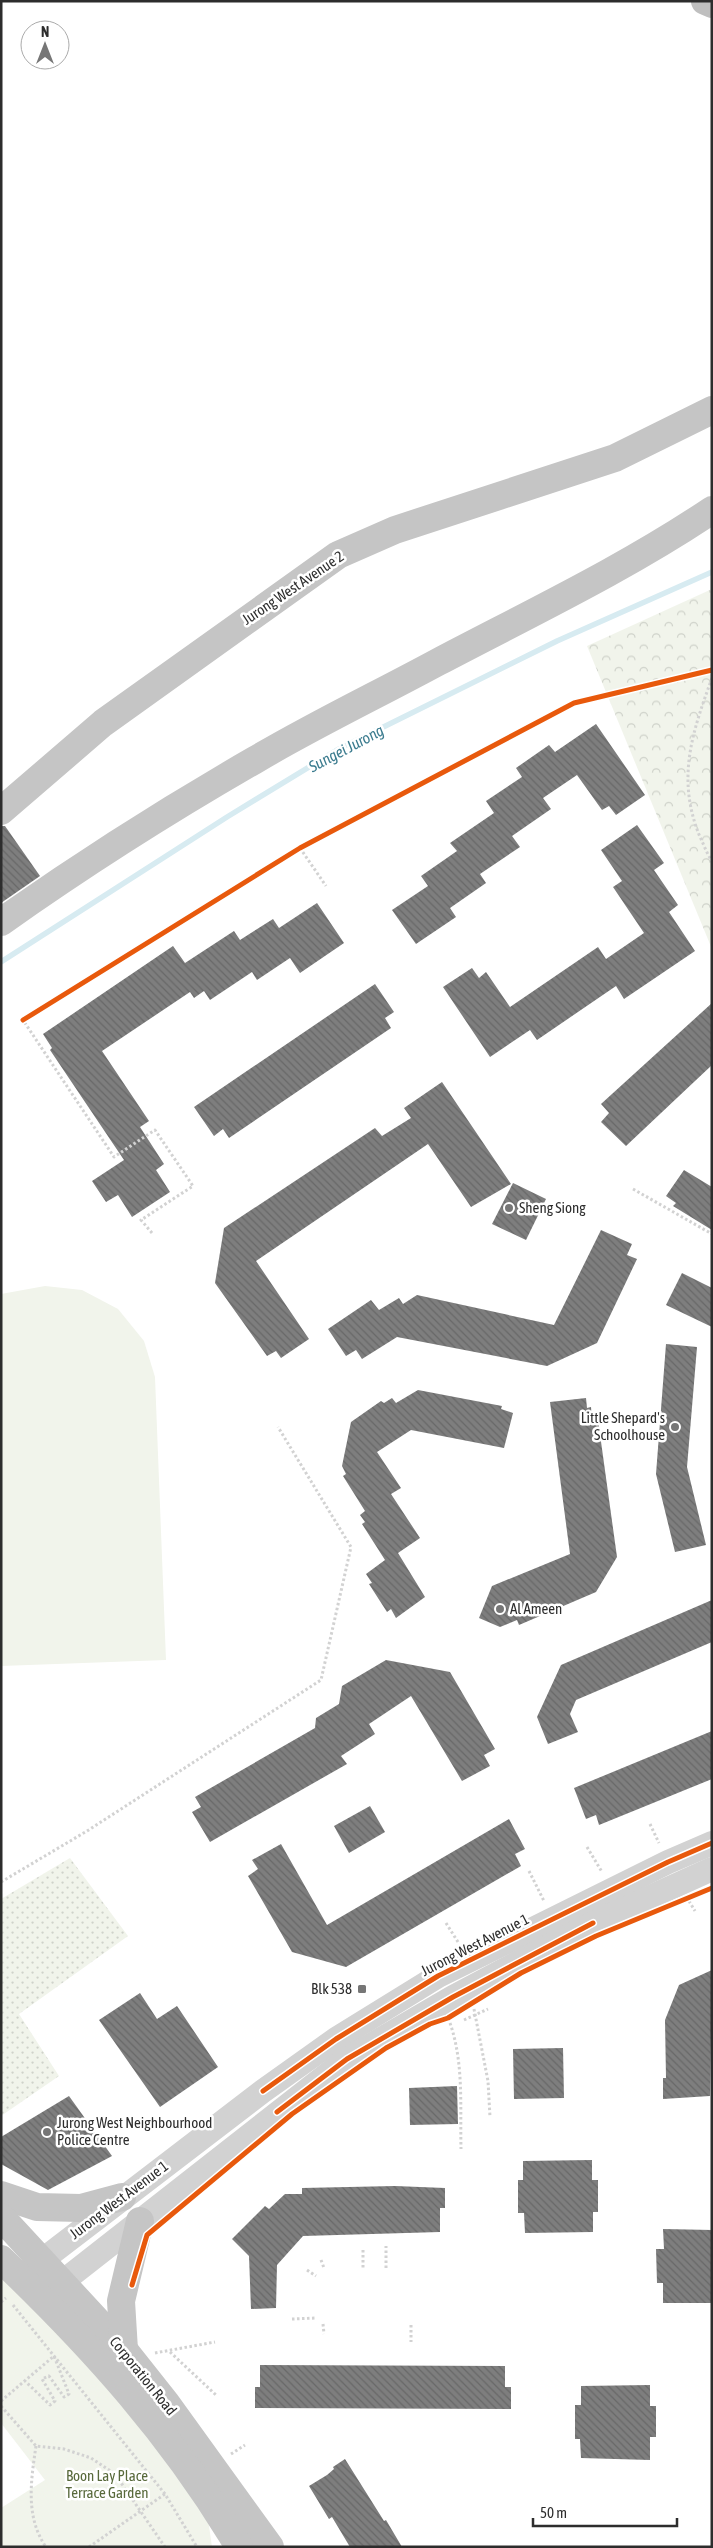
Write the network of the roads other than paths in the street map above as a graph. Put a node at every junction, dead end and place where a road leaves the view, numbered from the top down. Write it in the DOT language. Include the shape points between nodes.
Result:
graph roads {
  1 [pos="705,1"];
  2 [pos="712,4"];
  3 [pos="712,410"];
  4 [pos="712,510"];
  5 [pos="1,811"];
  6 [pos="1,922"];
  7 [pos="712,1843"];
  8 [pos="712,1869"];
  9 [pos="1,2195"];
  10 [pos="122,2197"];
  11 [pos="1,2217"];
  12 [pos="140,2221"];
  13 [pos="1,2259"];
  14 [pos="41,2259"];
  15 [pos="9,2289"];
  16 [pos="51,2290"];
  17 [pos="124,2350"];
  18 [pos="239,2547"];
  19 [pos="270,2547"];
  1 -- 2 [label="highway"];
  3 -- 5 [label="main road, Jurong West Avenue 2" via="615,458 395,530 338,555 103,723"];
  4 -- 6 [label="main road" via="576,589 257,758"];
  7 -- 10 [label="street, Jurong West Avenue 1" via="438,1976 336,2039"];
  8 -- 12 [label="street, Jurong West Avenue 1" via="593,1923 348,2059"];
  9 -- 10 [label="main road" via="37,2207 81,2208"];
  10 -- 14 [label="street, Jurong West Avenue 1"];
  11 -- 14 [label="main road, Corporation Road"];
  12 -- 16 [label="street, Jurong West Avenue 1"];
  12 -- 17 [label="main road" via="121,2301"];
  13 -- 15 [label="main road, Corporation Road"];
  14 -- 15 [label="street, Jurong West Avenue 1"];
  14 -- 16 [label="main road, Corporation Road"];
  15 -- 16 [label="main road, Corporation Road"];
  16 -- 17 [label="main road, Corporation Road"];
  16 -- 18 [label="main road, Corporation Road" via="97,2354 148,2413"];
  17 -- 19 [label="main road, Corporation Road" via="166,2402"];
}
